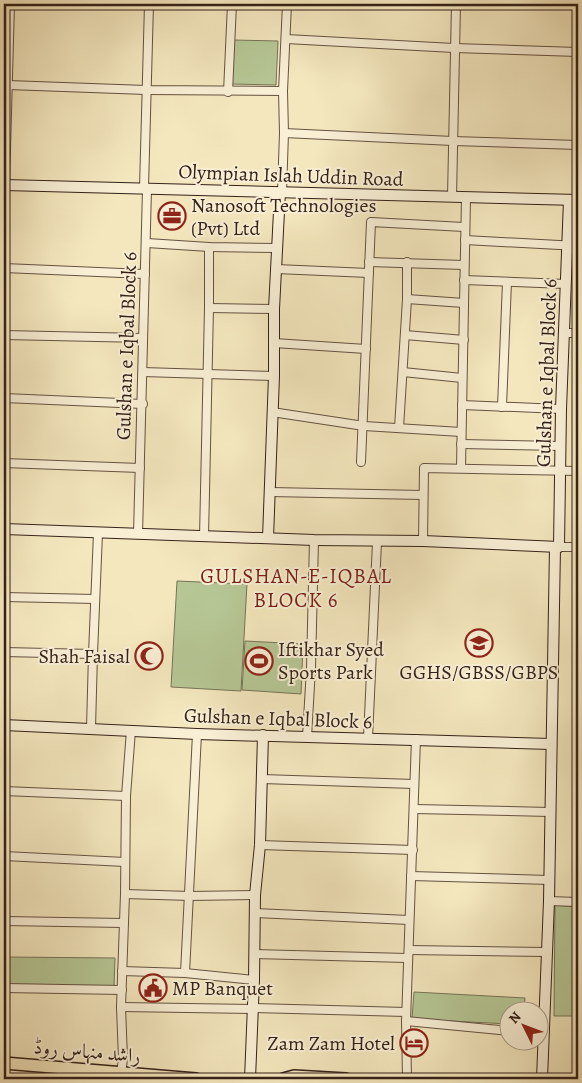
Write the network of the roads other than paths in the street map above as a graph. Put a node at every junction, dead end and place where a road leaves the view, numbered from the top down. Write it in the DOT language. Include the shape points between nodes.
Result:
graph roads {
  1 [pos="10,4"];
  2 [pos="149,4"];
  3 [pos="232,4"];
  4 [pos="287,4"];
  5 [pos="456,4"];
  6 [pos="286,39"];
  7 [pos="454,48"];
  8 [pos="578,52"];
  9 [pos="8,85"];
  10 [pos="146,90"];
  11 [pos="283,91"];
  12 [pos="228,92"];
  13 [pos="284,133"];
  14 [pos="453,141"];
  15 [pos="578,144"];
  16 [pos="4,185"];
  17 [pos="146,188"];
  18 [pos="281,192"];
  19 [pos="452,197"];
  20 [pos="466,197"];
  21 [pos="573,200"];
  22 [pos="464,227"];
  23 [pos="465,240"];
  24 [pos="147,243"];
  25 [pos="567,246"];
  26 [pos="578,246"];
  27 [pos="209,247"];
  28 [pos="277,248"];
  29 [pos="369,262"];
  30 [pos="407,262"];
  31 [pos="464,265"];
  32 [pos="4,268"];
  33 [pos="276,269"];
  34 [pos="369,273"];
  35 [pos="145,274"];
  36 [pos="464,280"];
  37 [pos="507,282"];
  38 [pos="566,284"];
  39 [pos="407,298"];
  40 [pos="464,302"];
  41 [pos="209,308"];
  42 [pos="274,310"];
  43 [pos="564,332"];
  44 [pos="578,333"];
  45 [pos="4,335"];
  46 [pos="405,335"];
  47 [pos="143,338"];
  48 [pos="464,340"];
  49 [pos="274,343"];
  50 [pos="366,349"];
  51 [pos="143,372"];
  52 [pos="403,372"];
  53 [pos="207,374"];
  54 [pos="274,376"];
  55 [pos="462,378"];
  56 [pos="4,398"];
  57 [pos="143,404"];
  58 [pos="462,405"];
  59 [pos="502,408"];
  60 [pos="561,409"];
  61 [pos="272,412"];
  62 [pos="364,426"];
  63 [pos="399,428"];
  64 [pos="460,432"];
  65 [pos="462,444"];
  66 [pos="561,446"];
  67 [pos="361,462"];
  68 [pos="4,463"];
  69 [pos="140,468"];
  70 [pos="461,468"];
  71 [pos="561,470"];
  72 [pos="578,470"];
  73 [pos="270,492"];
  74 [pos="423,495"];
  75 [pos="4,529"];
  76 [pos="98,533"];
  77 [pos="138,534"];
  78 [pos="204,537"];
  79 [pos="268,538"];
  80 [pos="314,540"];
  81 [pos="423,541"];
  82 [pos="377,542"];
  83 [pos="557,547"];
  84 [pos="578,547"];
  85 [pos="4,597"];
  86 [pos="95,600"];
  87 [pos="4,652"];
  88 [pos="93,654"];
  89 [pos="4,725"];
  90 [pos="92,728"];
  91 [pos="131,730"];
  92 [pos="197,734"];
  93 [pos="263,735"];
  94 [pos="307,737"];
  95 [pos="368,738"];
  96 [pos="416,740"];
  97 [pos="552,744"];
  98 [pos="262,779"];
  99 [pos="414,784"];
  100 [pos="4,791"];
  101 [pos="126,796"];
  102 [pos="414,809"];
  103 [pos="550,812"];
  104 [pos="260,845"];
  105 [pos="413,850"];
  106 [pos="4,856"];
  107 [pos="125,862"];
  108 [pos="411,876"];
  109 [pos="549,880"];
  110 [pos="125,894"];
  111 [pos="255,895"];
  112 [pos="190,896"];
  113 [pos="549,901"];
  114 [pos="578,902"];
  115 [pos="255,913"];
  116 [pos="409,920"];
  117 [pos="4,921"];
  118 [pos="123,923"];
  119 [pos="409,950"];
  120 [pos="546,952"];
  121 [pos="254,954"];
  122 [pos="407,958"];
  123 [pos="122,971"];
  124 [pos="185,973"];
  125 [pos="254,980"];
  126 [pos="4,988"];
  127 [pos="122,990"];
  128 [pos="544,1000"];
  129 [pos="121,1007"];
  130 [pos="253,1008"];
  131 [pos="406,1017"];
  132 [pos="500,1030"];
  133 [pos="541,1050"];
  134 [pos="4,1063"];
  135 [pos="121,1073"];
  136 [pos="196,1079"];
  137 [pos="250,1079"];
  138 [pos="283,1079"];
  139 [pos="346,1079"];
  140 [pos="407,1079"];
  141 [pos="542,1079"];
  1 -- 9 [label="street"];
  2 -- 10 [label="street, Gulshan e Iqbal Block 6"];
  3 -- 12 [label="street"];
  4 -- 6 [label="street"];
  5 -- 7 [label="street"];
  6 -- 7 [label="street"];
  6 -- 11 [label="street"];
  7 -- 8 [label="street"];
  7 -- 14 [label="street"];
  9 -- 10 [label="street"];
  9 -- 16 [label="street"];
  10 -- 12 [label="street"];
  10 -- 17 [label="street, Gulshan e Iqbal Block 6"];
  11 -- 12 [label="street"];
  11 -- 13 [label="street"];
  13 -- 14 [label="street"];
  13 -- 18 [label="street"];
  14 -- 15 [label="street"];
  14 -- 19 [label="street"];
  16 -- 17 [label="street, Olympian Islah Uddin Road"];
  17 -- 18 [label="street, Olympian Islah Uddin Road"];
  17 -- 24 [label="street, Gulshan e Iqbal Block 6"];
  18 -- 19 [label="street, Olympian Islah Uddin Road"];
  18 -- 28 [label="street"];
  19 -- 20 [label="street, Olympian Islah Uddin Road"];
  20 -- 21 [label="street, Olympian Islah Uddin Road"];
  20 -- 22 [label="street"];
  21 -- 25 [label="street, Gulshan e Iqbal Block 6"];
  22 -- 23 [label="street"];
  22 -- 29 [label="street" via="371,222"];
  23 -- 25 [label="street"];
  23 -- 31 [label="street"];
  24 -- 27 [label="street"];
  24 -- 35 [label="street, Gulshan e Iqbal Block 6"];
  25 -- 26 [label="street"];
  25 -- 38 [label="street, Gulshan e Iqbal Block 6"];
  27 -- 28 [label="street"];
  27 -- 41 [label="street"];
  28 -- 33 [label="street"];
  29 -- 30 [label="street"];
  29 -- 34 [label="street"];
  30 -- 31 [label="street"];
  30 -- 39 [label="street"];
  31 -- 36 [label="street"];
  32 -- 35 [label="street"];
  33 -- 34 [label="street"];
  33 -- 42 [label="street"];
  34 -- 50 [label="street"];
  35 -- 47 [label="street, Gulshan e Iqbal Block 6"];
  36 -- 37 [label="street"];
  36 -- 40 [label="street"];
  37 -- 38 [label="street"];
  37 -- 59 [label="street"];
  38 -- 43 [label="street, Gulshan e Iqbal Block 6"];
  39 -- 40 [label="street"];
  39 -- 46 [label="street"];
  40 -- 48 [label="street"];
  41 -- 42 [label="street"];
  41 -- 53 [label="street"];
  42 -- 49 [label="street"];
  43 -- 44 [label="street"];
  43 -- 60 [label="street, Gulshan e Iqbal Block 6"];
  45 -- 47 [label="street"];
  46 -- 48 [label="street"];
  46 -- 52 [label="street"];
  47 -- 51 [label="street, Gulshan e Iqbal Block 6"];
  48 -- 55 [label="street"];
  49 -- 50 [label="street"];
  49 -- 54 [label="street"];
  50 -- 62 [label="street"];
  51 -- 53 [label="street"];
  51 -- 57 [label="street, Gulshan e Iqbal Block 6"];
  52 -- 55 [label="street"];
  52 -- 63 [label="street"];
  53 -- 54 [label="street"];
  53 -- 78 [label="street"];
  54 -- 61 [label="street"];
  55 -- 58 [label="street"];
  56 -- 57 [label="street"];
  57 -- 69 [label="street, Gulshan e Iqbal Block 6"];
  58 -- 59 [label="street"];
  58 -- 64 [label="street"];
  59 -- 60 [label="street"];
  60 -- 66 [label="street, Gulshan e Iqbal Block 6"];
  61 -- 62 [label="street"];
  61 -- 73 [label="street"];
  62 -- 63 [label="street"];
  62 -- 67 [label="street"];
  63 -- 64 [label="street"];
  64 -- 65 [label="street"];
  65 -- 66 [label="street"];
  65 -- 70 [label="street"];
  66 -- 71 [label="street, Gulshan e Iqbal Block 6"];
  68 -- 69 [label="street"];
  69 -- 77 [label="street, Gulshan e Iqbal Block 6"];
  70 -- 71 [label="street"];
  70 -- 74 [label="street" via="424,468"];
  71 -- 72 [label="street"];
  71 -- 83 [label="street, Gulshan e Iqbal Block 6"];
  73 -- 74 [label="street"];
  73 -- 79 [label="street"];
  74 -- 81 [label="street"];
  75 -- 76 [label="street"];
  76 -- 77 [label="street"];
  76 -- 86 [label="street"];
  77 -- 78 [label="street"];
  78 -- 79 [label="street"];
  79 -- 80 [label="street"];
  80 -- 82 [label="street"];
  80 -- 94 [label="street"];
  81 -- 82 [label="street"];
  81 -- 83 [label="street"];
  82 -- 95 [label="street"];
  83 -- 84 [label="street"];
  83 -- 97 [label="street, Gulshan e Iqbal Block 6"];
  85 -- 86 [label="street"];
  86 -- 88 [label="street"];
  87 -- 88 [label="street"];
  88 -- 90 [label="street"];
  89 -- 90 [label="street, Gulshan e Iqbal Block 6"];
  90 -- 91 [label="street, Gulshan e Iqbal Block 6"];
  91 -- 92 [label="street, Gulshan e Iqbal Block 6"];
  91 -- 101 [label="street"];
  92 -- 93 [label="street, Gulshan e Iqbal Block 6"];
  92 -- 112 [label="street"];
  93 -- 94 [label="street, Gulshan e Iqbal Block 6"];
  93 -- 98 [label="street"];
  94 -- 95 [label="street, Gulshan e Iqbal Block 6"];
  95 -- 96 [label="street, Gulshan e Iqbal Block 6"];
  96 -- 97 [label="street, Gulshan e Iqbal Block 6"];
  96 -- 99 [label="street"];
  97 -- 103 [label="street, Gulshan e Iqbal Block 6"];
  98 -- 99 [label="street"];
  98 -- 104 [label="street"];
  99 -- 102 [label="street"];
  100 -- 101 [label="street"];
  101 -- 107 [label="street"];
  102 -- 103 [label="street"];
  102 -- 105 [label="street"];
  103 -- 109 [label="street, Gulshan e Iqbal Block 6"];
  104 -- 105 [label="street"];
  104 -- 111 [label="street"];
  105 -- 108 [label="street"];
  106 -- 107 [label="street"];
  107 -- 110 [label="street"];
  108 -- 109 [label="street"];
  108 -- 116 [label="street"];
  109 -- 113 [label="street, Gulshan e Iqbal Block 6"];
  110 -- 112 [label="street"];
  110 -- 118 [label="street"];
  111 -- 112 [label="street"];
  111 -- 115 [label="street"];
  112 -- 124 [label="street"];
  113 -- 114 [label="street"];
  113 -- 120 [label="street, Gulshan e Iqbal Block 6"];
  115 -- 116 [label="street"];
  115 -- 121 [label="street"];
  116 -- 119 [label="street"];
  117 -- 118 [label="street"];
  118 -- 123 [label="street"];
  119 -- 120 [label="street"];
  119 -- 122 [label="street"];
  120 -- 128 [label="street, Gulshan e Iqbal Block 6"];
  121 -- 122 [label="street"];
  121 -- 125 [label="street"];
  122 -- 131 [label="street"];
  123 -- 124 [label="street"];
  123 -- 127 [label="street"];
  124 -- 125 [label="street"];
  125 -- 130 [label="street"];
  126 -- 127 [label="street"];
  127 -- 129 [label="street"];
  129 -- 130 [label="street"];
  129 -- 135 [label="street"];
  130 -- 131 [label="street"];
  130 -- 137 [label="street"];
  131 -- 132 [label="street"];
  131 -- 140 [label="street"];
  133 -- 141 [label="street, Gulshan e Iqbal Block 6"];
  134 -- 135 [label="main road, راشد منہاس روڈ"];
  135 -- 136 [label="main road, راشد منہاس روڈ"];
  138 -- 139 [label="main road" via="294,1076"];
}
